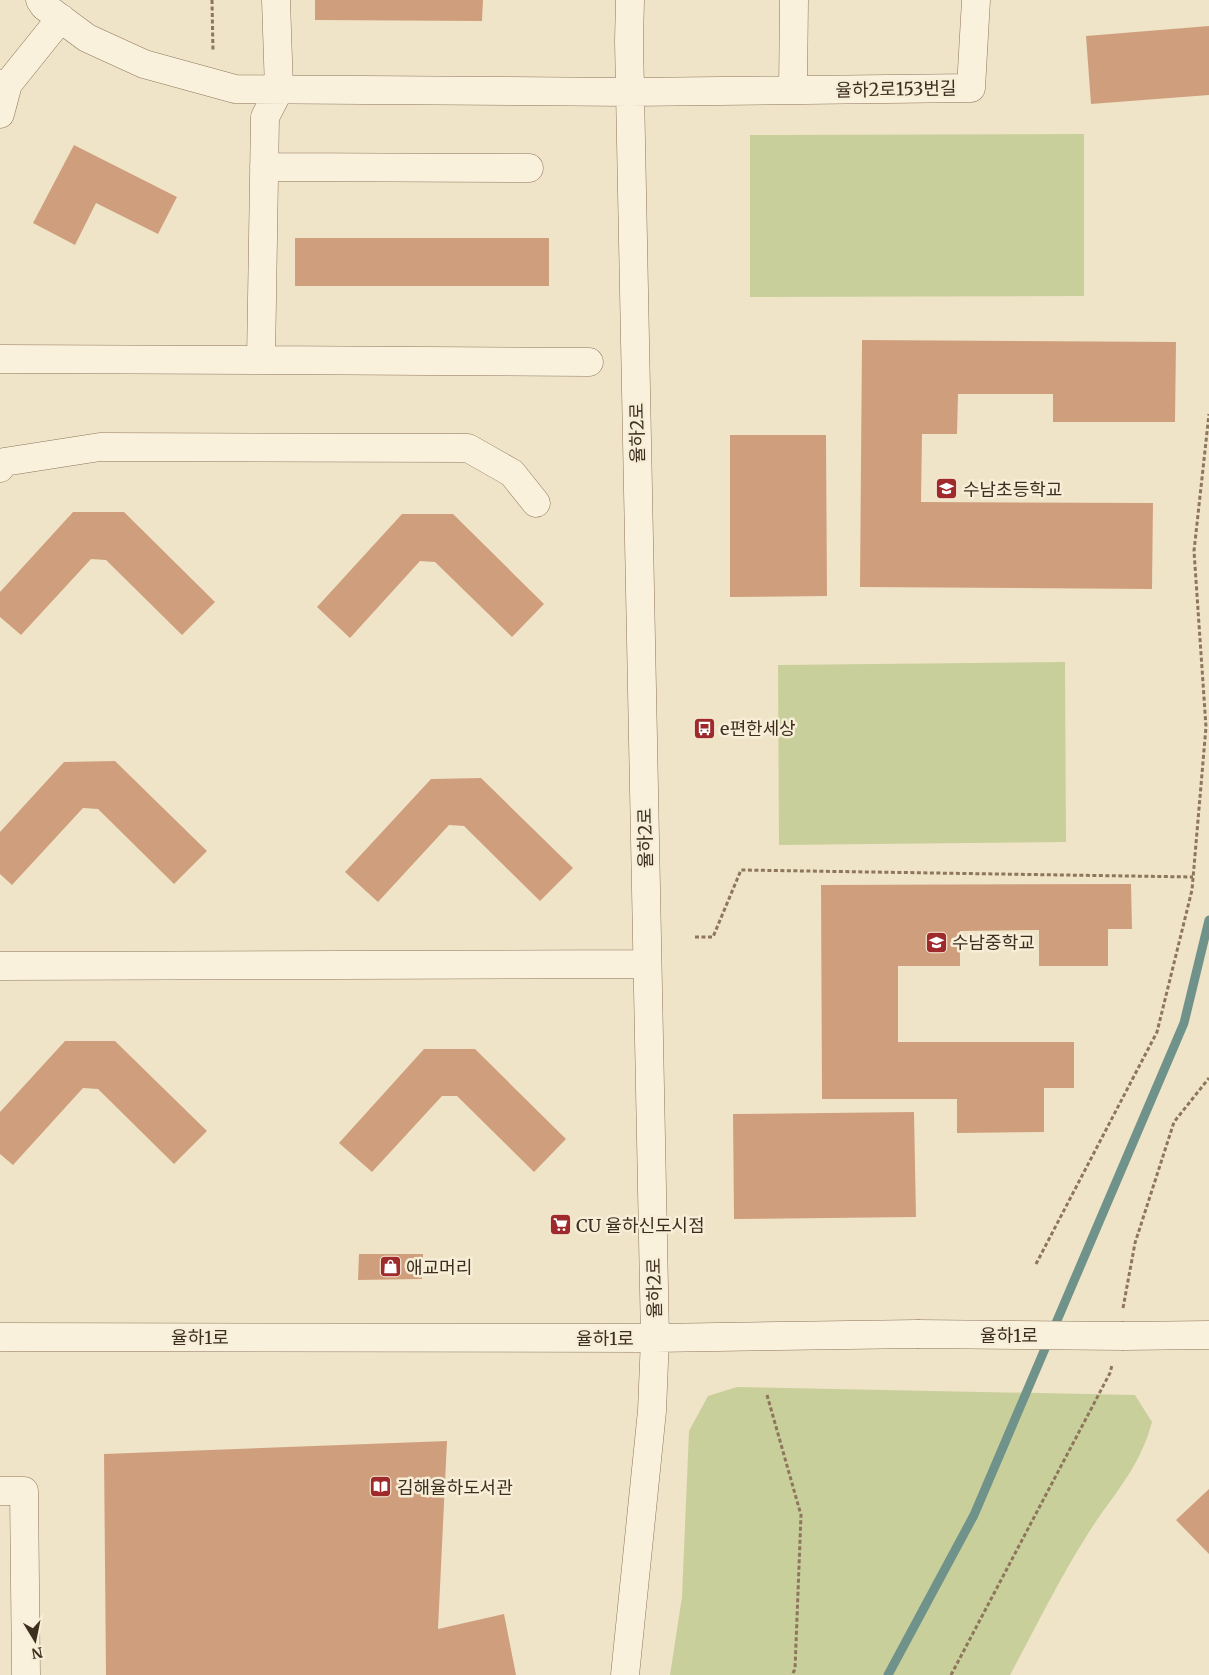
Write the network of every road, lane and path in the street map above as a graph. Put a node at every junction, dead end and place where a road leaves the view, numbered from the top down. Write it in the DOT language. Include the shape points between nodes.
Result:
graph roads {
  1 [pos="40,0"];
  2 [pos="212,0"];
  3 [pos="276,0"];
  4 [pos="630,0"];
  5 [pos="794,0"];
  6 [pos="976,0"];
  7 [pos="61,18"];
  8 [pos="213,56"];
  9 [pos="4,84"];
  10 [pos="279,90"];
  11 [pos="793,90"];
  12 [pos="630,92"];
  13 [pos="0,114"];
  14 [pos="264,167"];
  15 [pos="530,168"];
  16 [pos="0,359"];
  17 [pos="261,360"];
  18 [pos="589,362"];
  19 [pos="1209,414"];
  20 [pos="0,468"];
  21 [pos="536,503"];
  22 [pos="1194,877"];
  23 [pos="695,937"];
  24 [pos="647,964"];
  25 [pos="0,966"];
  26 [pos="1209,1078"];
  27 [pos="1036,1264"];
  28 [pos="1122,1326"];
  29 [pos="1209,1335"];
  30 [pos="0,1337"];
  31 [pos="655,1338"];
  32 [pos="1112,1363"];
  33 [pos="767,1396"];
  34 [pos="0,1492"];
  35 [pos="26,1675"];
  36 [pos="625,1675"];
  37 [pos="792,1675"];
  38 [pos="951,1675"];
  1 -- 7 [label="street, 율하2로153번길"];
  2 -- 8 [label="path"];
  3 -- 10 [label="street"];
  4 -- 12 [label="street, 율하2로"];
  5 -- 11 [label="street"];
  6 -- 11 [label="street, 율하2로153번길" via="971,88"];
  7 -- 9 [label="street"];
  7 -- 10 [label="street, 율하2로153번길" via="87,38 144,64 235,89"];
  9 -- 13 [label="street"];
  10 -- 12 [label="street, 율하2로153번길"];
  10 -- 14 [label="street" via="265,116"];
  11 -- 12 [label="street, 율하2로153번길"];
  12 -- 24 [label="street, 율하2로"];
  14 -- 15 [label="street"];
  14 -- 17 [label="street"];
  16 -- 17 [label="street"];
  17 -- 18 [label="street"];
  19 -- 22 [label="path" via="1194,551 1206,727"];
  20 -- 21 [label="street" via="4,462 100,447 468,448 512,473"];
  22 -- 23 [label="path" via="741,870 713,937"];
  22 -- 27 [label="path" via="1157,1032"];
  24 -- 25 [label="street"];
  24 -- 31 [label="street, 율하2로"];
  26 -- 28 [label="path" via="1174,1122 1135,1243"];
  28 -- 29 [label="street, 율하1로"];
  28 -- 31 [label="street, 율하1로, bridge" via="918,1334"];
  30 -- 31 [label="street, 율하1로"];
  31 -- 36 [label="street, 율하2로" via="652,1411"];
  32 -- 38 [label="path" via="1110,1373"];
  33 -- 37 [label="path" via="801,1515 795,1669"];
  34 -- 35 [label="street" via="24,1491"];
}
